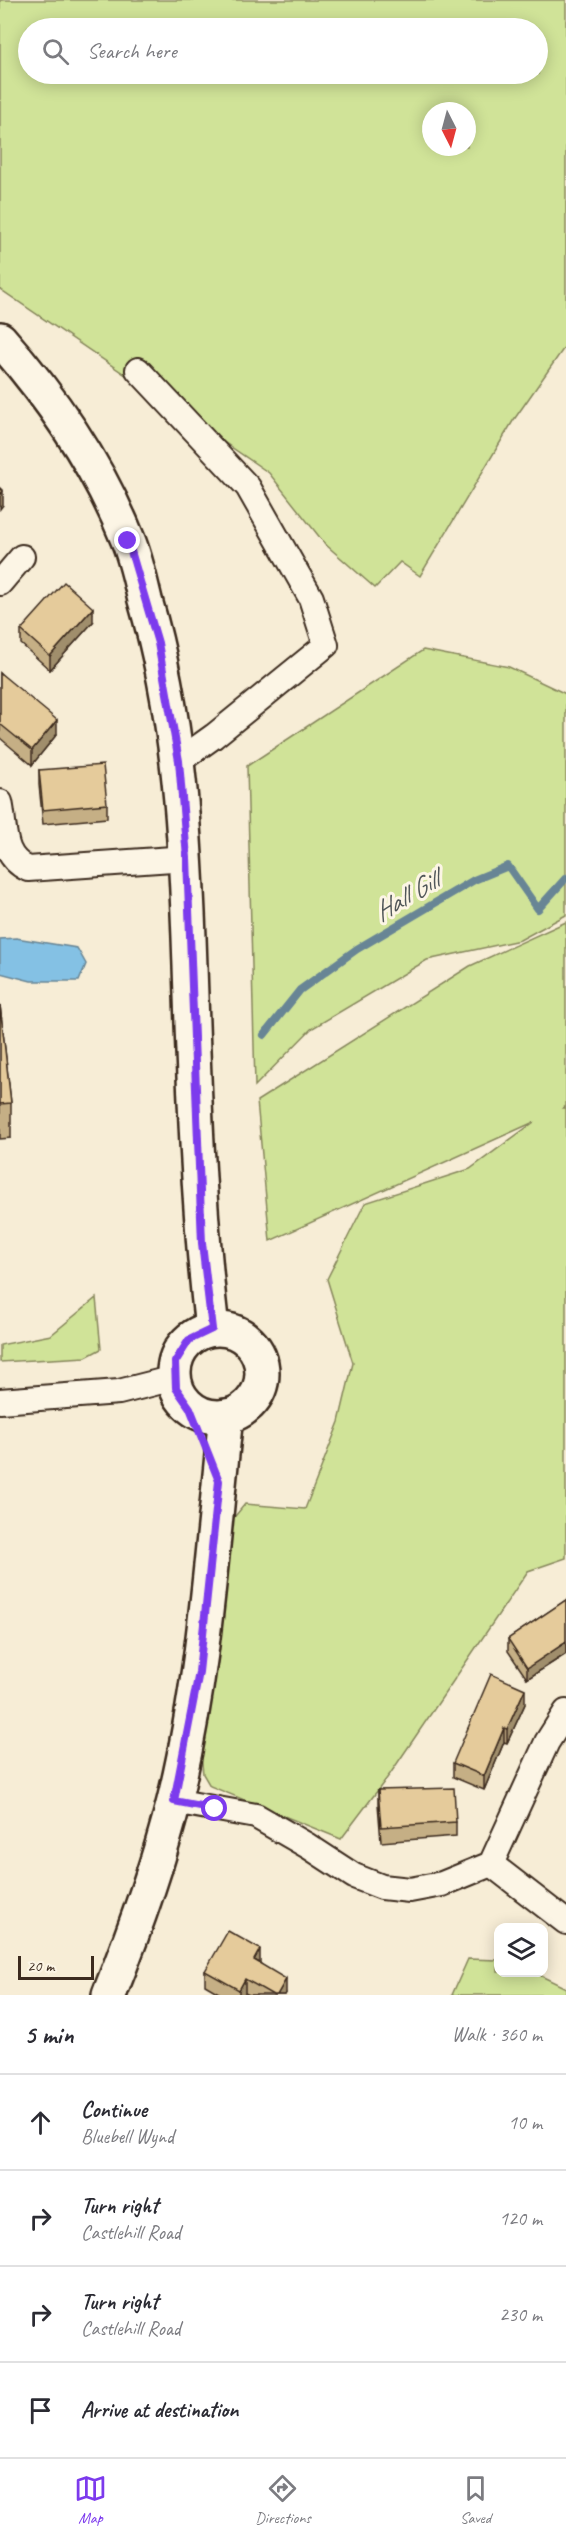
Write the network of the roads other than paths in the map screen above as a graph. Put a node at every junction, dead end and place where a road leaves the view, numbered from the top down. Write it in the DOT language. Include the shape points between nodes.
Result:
graph roads {
  1 [pos="0,339"];
  2 [pos="138,370"];
  3 [pos="22,557"];
  4 [pos="0,584"];
  5 [pos="179,761"];
  6 [pos="0,802"];
  7 [pos="187,858"];
  8 [pos="212,1329"];
  9 [pos="174,1378"];
  10 [pos="0,1401"];
  11 [pos="190,1408"];
  12 [pos="226,1416"];
  13 [pos="219,1481"];
  14 [pos="566,1712"];
  15 [pos="174,1801"];
  16 [pos="491,1864"];
  17 [pos="566,1922"];
  18 [pos="109,1995"];
  1 -- 5 [label="main road" via="35,378 80,442 128,541 158,643"];
  2 -- 5 [label="street" via="248,487 311,598 326,645"];
  3 -- 4 [label="street"];
  5 -- 7 [label="main road"];
  6 -- 7 [label="street" via="9,855 28,869"];
  7 -- 8 [label="main road" via="202,1243"];
  8 -- 9 [label="main road" via="184,1346 175,1362"];
  8 -- 12 [label="main road" via="224,1329 246,1340 260,1361 260,1385 254,1399"];
  9 -- 10 [label="street" via="119,1392"];
  9 -- 11 [label="main road"];
  11 -- 12 [label="main road" via="205,1416"];
  11 -- 13 [label="main road"];
  12 -- 13 [label="main road"];
  13 -- 15 [label="main road" via="199,1672"];
  14 -- 16 [label="street" via="547,1742"];
  15 -- 16 [label="street" via="256,1816 354,1876 382,1887 410,1890 442,1884"];
  15 -- 18 [label="main road"];
  16 -- 17 [label="street"];
}
